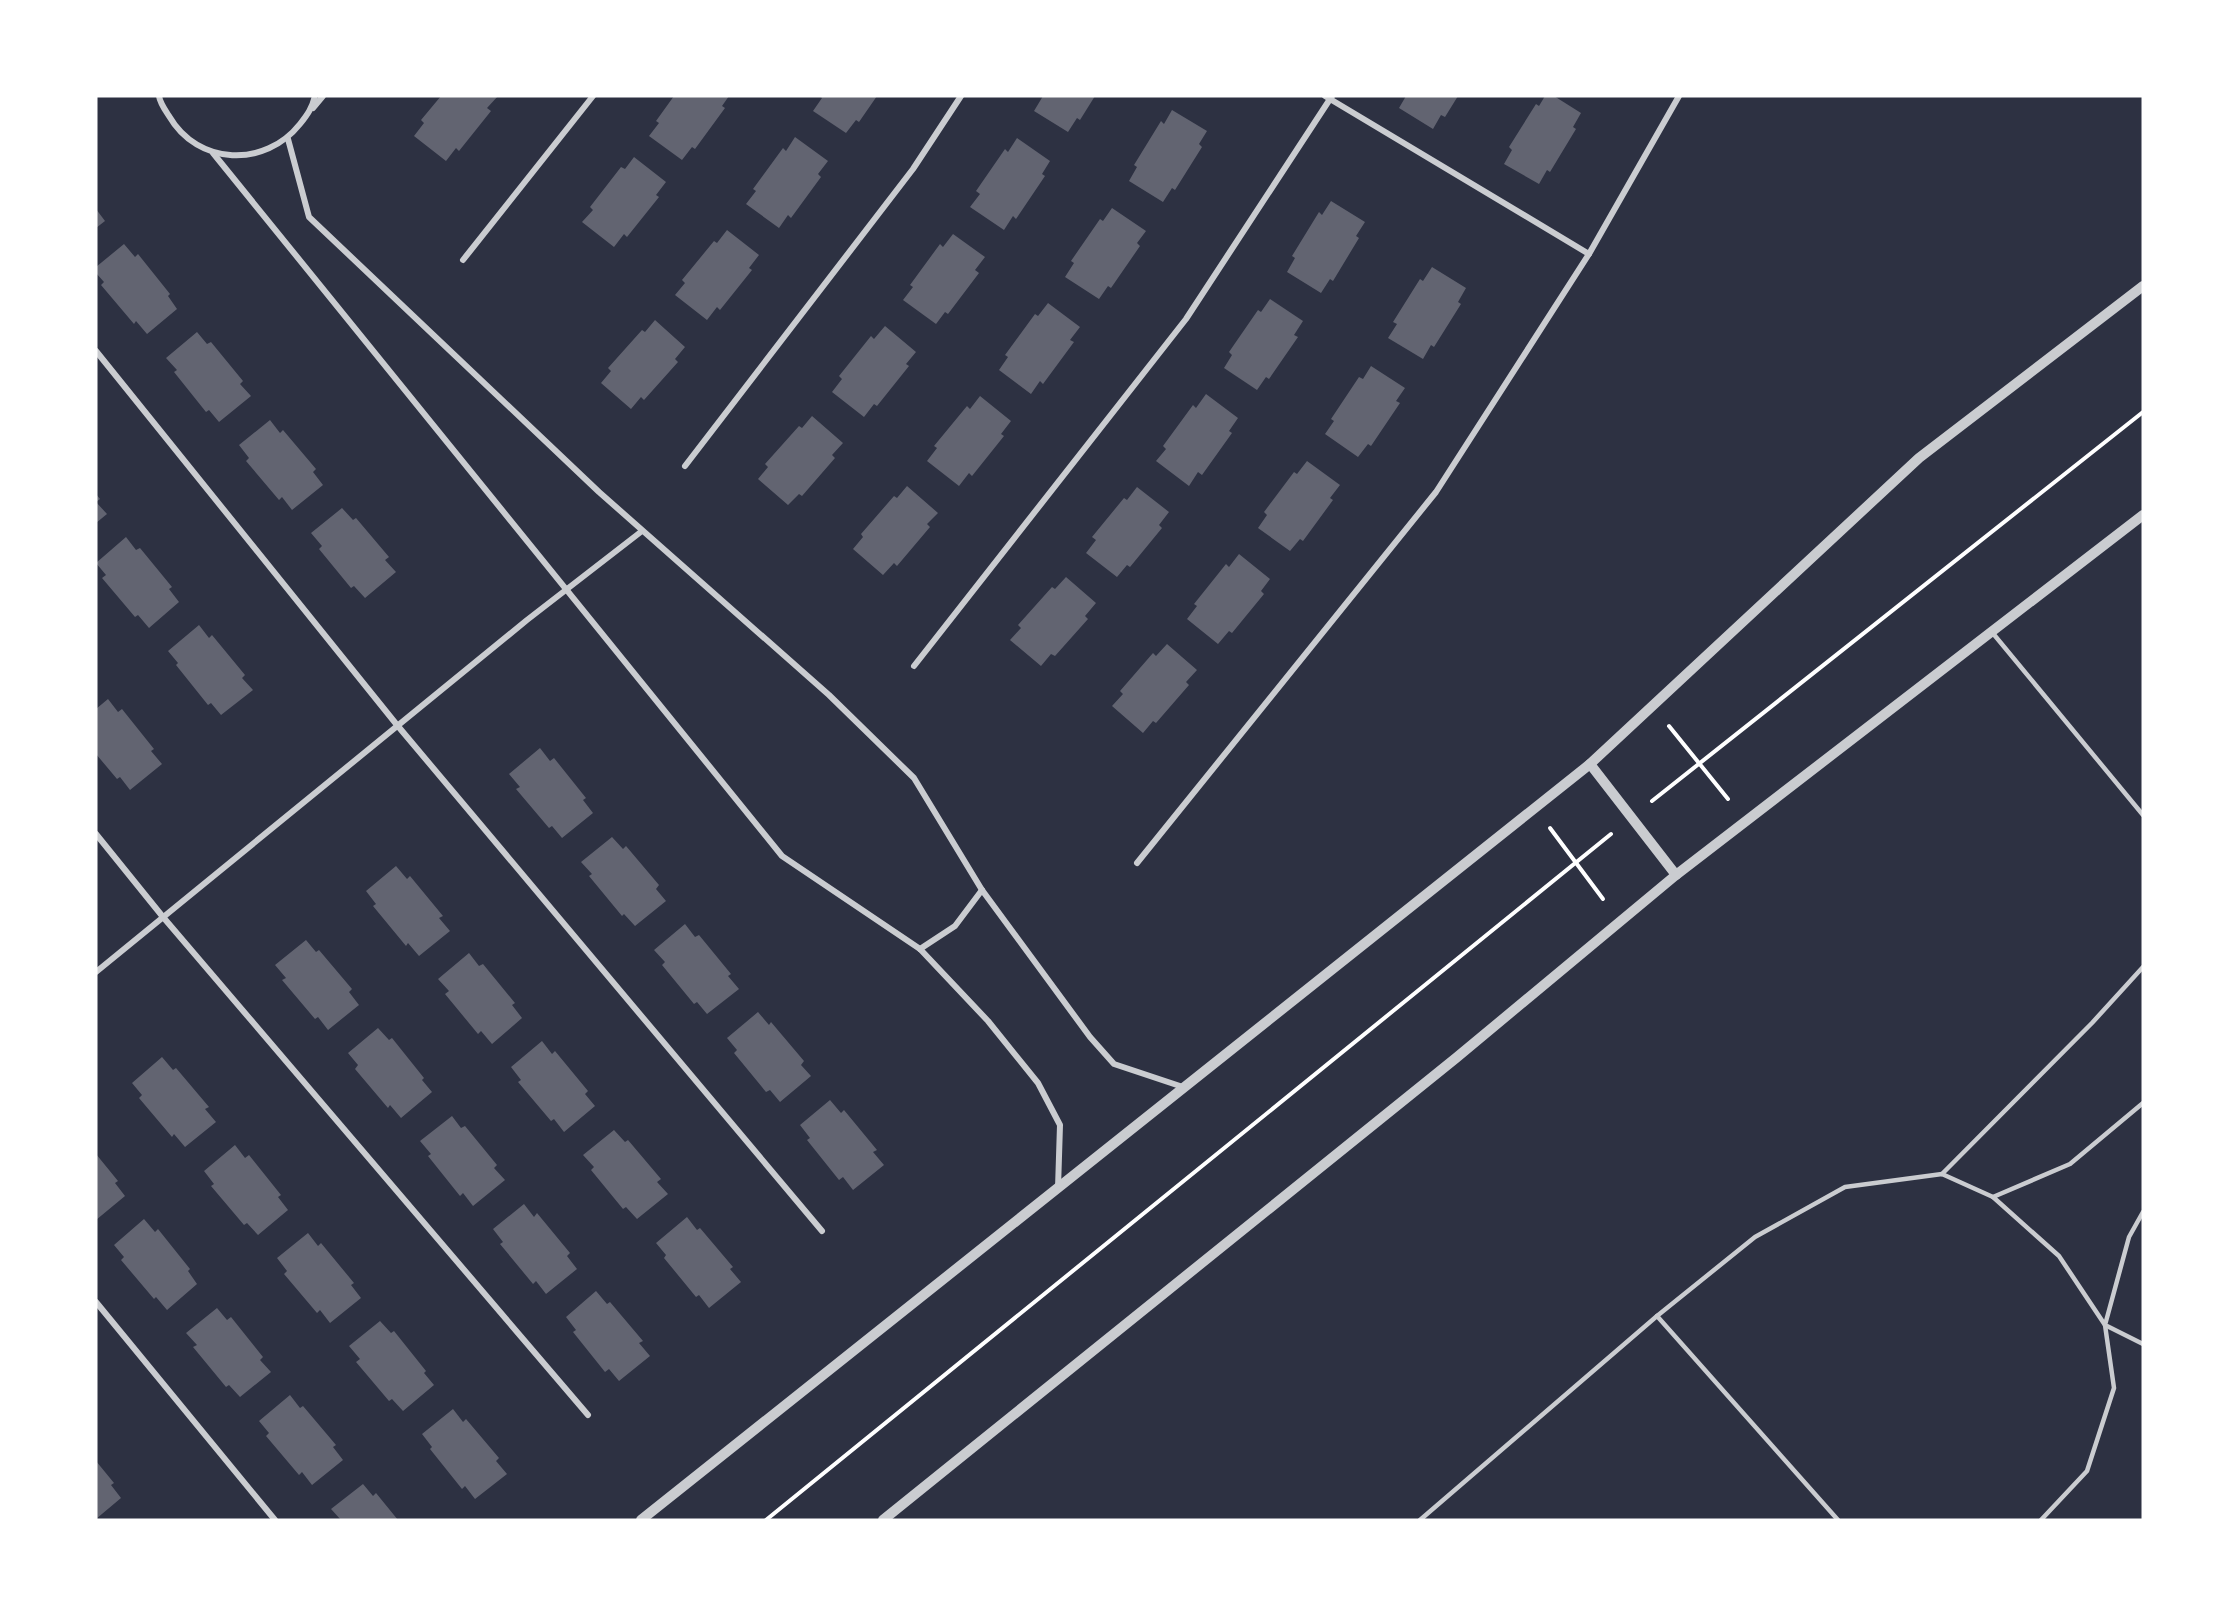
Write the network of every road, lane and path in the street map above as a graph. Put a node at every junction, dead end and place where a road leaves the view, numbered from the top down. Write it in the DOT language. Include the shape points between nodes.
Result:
graph roads {
  1 [pos="315,96"];
  2 [pos="323,96"];
  3 [pos="593,96"];
  4 [pos="961,96"];
  5 [pos="1678,96"];
  6 [pos="158,97"];
  7 [pos="1330,97"];
  8 [pos="312,109"];
  9 [pos="288,139"];
  10 [pos="213,153"];
  11 [pos="1589,254"];
  12 [pos="463,261"];
  13 [pos="2143,285"];
  14 [pos="96,351"];
  15 [pos="2143,412"];
  16 [pos="685,466"];
  17 [pos="2143,515"];
  18 [pos="642,531"];
  19 [pos="566,589"];
  20 [pos="1991,631"];
  21 [pos="914,666"];
  22 [pos="1651,704"];
  23 [pos="397,725"];
  24 [pos="1699,763"];
  25 [pos="1590,764"];
  26 [pos="1534,808"];
  27 [pos="2143,815"];
  28 [pos="1631,817"];
  29 [pos="1746,821"];
  30 [pos="96,834"];
  31 [pos="1576,862"];
  32 [pos="1137,863"];
  33 [pos="1676,875"];
  34 [pos="982,890"];
  35 [pos="163,917"];
  36 [pos="1620,921"];
  37 [pos="920,949"];
  38 [pos="2143,967"];
  39 [pos="96,972"];
  40 [pos="1183,1087"];
  41 [pos="2143,1103"];
  42 [pos="1941,1174"];
  43 [pos="1058,1188"];
  44 [pos="1993,1197"];
  45 [pos="2143,1212"];
  46 [pos="822,1231"];
  47 [pos="96,1302"];
  48 [pos="1657,1316"];
  49 [pos="2105,1325"];
  50 [pos="2143,1344"];
  51 [pos="588,1415"];
  52 [pos="275,1520"];
  53 [pos="641,1520"];
  54 [pos="766,1520"];
  55 [pos="883,1520"];
  56 [pos="1420,1520"];
  57 [pos="1838,1520"];
  58 [pos="2041,1520"];
  1 -- 8 [label="street"];
  2 -- 8 [label="street"];
  3 -- 12 [label="street"];
  4 -- 16 [label="street" via="914,169"];
  5 -- 11 [label="street"];
  6 -- 10 [label="street" via="179,133"];
  7 -- 11 [label="street"];
  7 -- 21 [label="street" via="1186,319"];
  8 -- 9 [label="street"];
  9 -- 10 [label="street" via="252,156"];
  9 -- 18 [label="street" via="309,217"];
  10 -- 19 [label="street"];
  11 -- 32 [label="street" via="1436,492"];
  13 -- 22 [label="street" via="1919,458"];
  14 -- 23 [label="street"];
  15 -- 24 [label="path"];
  17 -- 20 [label="street"];
  18 -- 19 [label="street"];
  18 -- 34 [label="street" via="830,695 914,778"];
  19 -- 23 [label="street"];
  19 -- 37 [label="street" via="782,856"];
  20 -- 27 [label="lane"];
  20 -- 29 [label="street"];
  22 -- 24 [label="path"];
  22 -- 25 [label="street"];
  23 -- 35 [label="street"];
  23 -- 46 [label="street"];
  24 -- 28 [label="path"];
  24 -- 29 [label="path"];
  25 -- 26 [label="street"];
  25 -- 28 [label="street"];
  26 -- 31 [label="path"];
  26 -- 40 [label="street"];
  28 -- 31 [label="path"];
  28 -- 33 [label="street"];
  29 -- 33 [label="street"];
  30 -- 35 [label="street"];
  31 -- 36 [label="path"];
  31 -- 54 [label="path"];
  33 -- 36 [label="street"];
  34 -- 37 [label="street" via="955,926"];
  34 -- 40 [label="street" via="1114,1064"];
  35 -- 39 [label="street"];
  35 -- 51 [label="street"];
  36 -- 55 [label="street"];
  37 -- 43 [label="street" via="988,1021 1038,1083 1060,1125"];
  38 -- 42 [label="lane"];
  40 -- 43 [label="street"];
  41 -- 44 [label="lane" via="2070,1164"];
  42 -- 44 [label="lane"];
  42 -- 48 [label="lane" via="1845,1186 1755,1237"];
  43 -- 53 [label="street"];
  44 -- 49 [label="lane" via="2060,1256"];
  45 -- 49 [label="lane" via="2129,1237"];
  47 -- 52 [label="street"];
  48 -- 56 [label="lane"];
  48 -- 57 [label="lane"];
  49 -- 50 [label="lane"];
  49 -- 58 [label="lane" via="2114,1388 2087,1471"];
}
